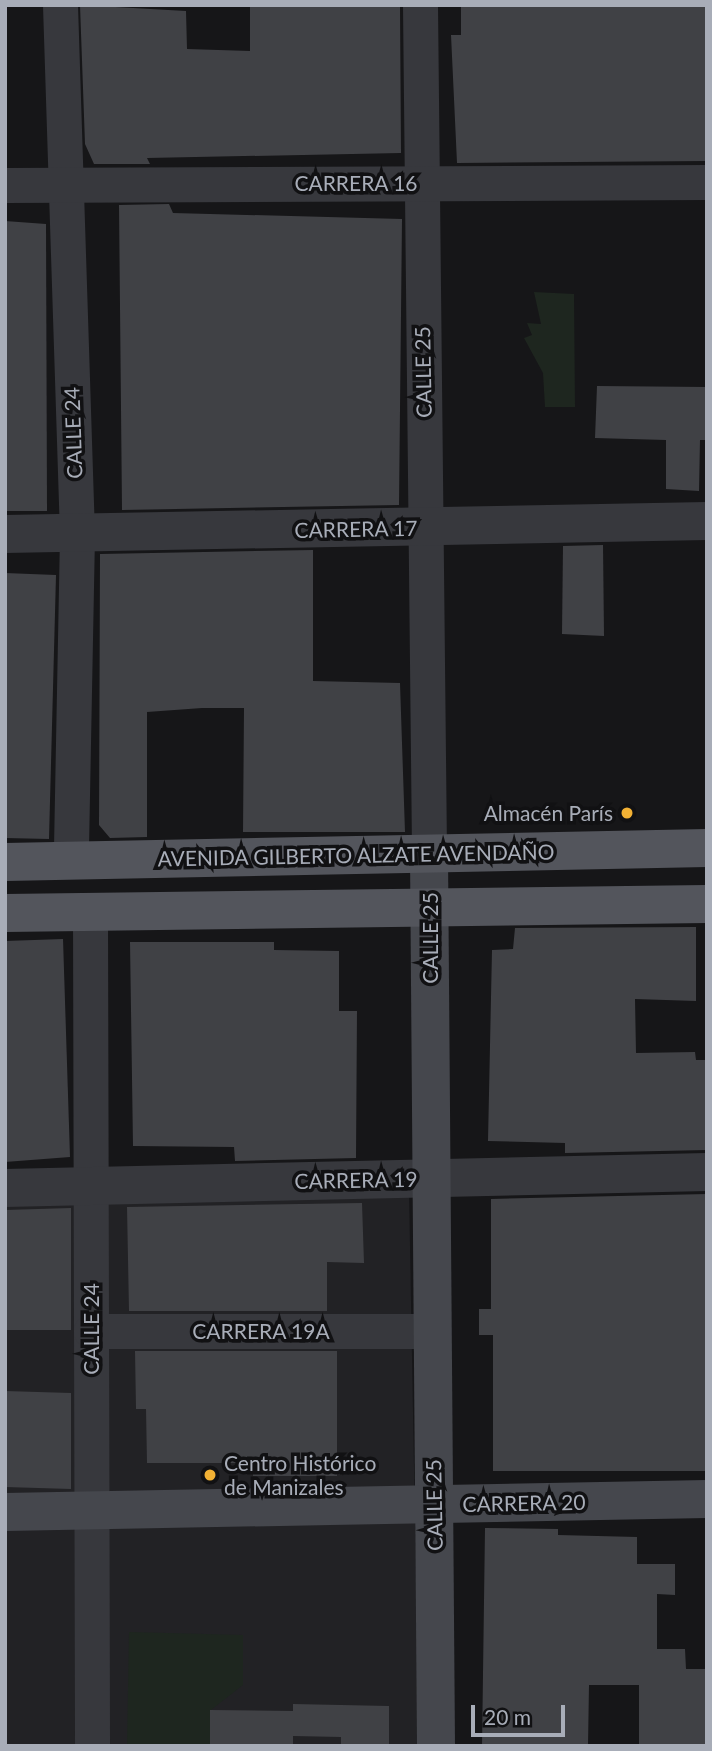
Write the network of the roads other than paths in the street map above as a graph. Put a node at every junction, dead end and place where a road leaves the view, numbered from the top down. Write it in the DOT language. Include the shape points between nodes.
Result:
graph roads {
  1 [pos="60,5"];
  2 [pos="420,5"];
  3 [pos="707,182"];
  4 [pos="421,183"];
  5 [pos="63,184"];
  6 [pos="5,185"];
  7 [pos="707,521"];
  8 [pos="426,528"];
  9 [pos="5,534"];
  10 [pos="76,535"];
  11 [pos="707,848"];
  12 [pos="429,854"];
  13 [pos="71,861"];
  14 [pos="5,862"];
  15 [pos="707,904"];
  16 [pos="430,911"];
  17 [pos="90,912"];
  18 [pos="5,913"];
  19 [pos="707,1172"];
  20 [pos="430,1178"];
  21 [pos="91,1186"];
  22 [pos="5,1188"];
  23 [pos="91,1331"];
  24 [pos="431,1331"];
  25 [pos="707,1499"];
  26 [pos="434,1505"];
  27 [pos="91,1510"];
  28 [pos="5,1512"];
  29 [pos="92,1746"];
  30 [pos="436,1746"];
  1 -- 5 [label="street, CALLE 24"];
  2 -- 4 [label="street, CALLE 25"];
  3 -- 4 [label="street, CARRERA 16"];
  4 -- 5 [label="street, CARRERA 16"];
  4 -- 8 [label="street, CALLE 25"];
  5 -- 6 [label="street, CARRERA 16"];
  5 -- 10 [label="street, CALLE 24"];
  7 -- 8 [label="street, CARRERA 17"];
  8 -- 10 [label="street, CARRERA 17"];
  8 -- 12 [label="street, CALLE 25"];
  9 -- 10 [label="street, CARRERA 17"];
  10 -- 13 [label="street, CALLE 24"];
  11 -- 12 [label="main road, AVENIDA GILBERTO ALZATE AVENDAÑO"];
  12 -- 13 [label="main road, AVENIDA GILBERTO ALZATE AVENDAÑO"];
  12 -- 16 [label="main road, CALLE 25"];
  13 -- 14 [label="main road, AVENIDA GILBERTO ALZATE AVENDAÑO"];
  15 -- 16 [label="main road"];
  16 -- 17 [label="main road"];
  16 -- 20 [label="main road, CALLE 25"];
  17 -- 18 [label="main road"];
  17 -- 21 [label="street, CALLE 24"];
  19 -- 20 [label="street, CARRERA 19"];
  20 -- 21 [label="street, CARRERA 19"];
  20 -- 24 [label="main road, CALLE 25"];
  21 -- 22 [label="street, CARRERA 19"];
  21 -- 23 [label="street, CALLE 24"];
  23 -- 24 [label="street, CARRERA 19A"];
  23 -- 27 [label="street, CALLE 24"];
  24 -- 26 [label="main road, CALLE 25"];
  25 -- 26 [label="main road, CARRERA 20"];
  26 -- 27 [label="main road, CARRERA 20"];
  26 -- 30 [label="main road, CALLE 25"];
  27 -- 28 [label="main road, CARRERA 20"];
  27 -- 29 [label="street, CALLE 24"];
}
